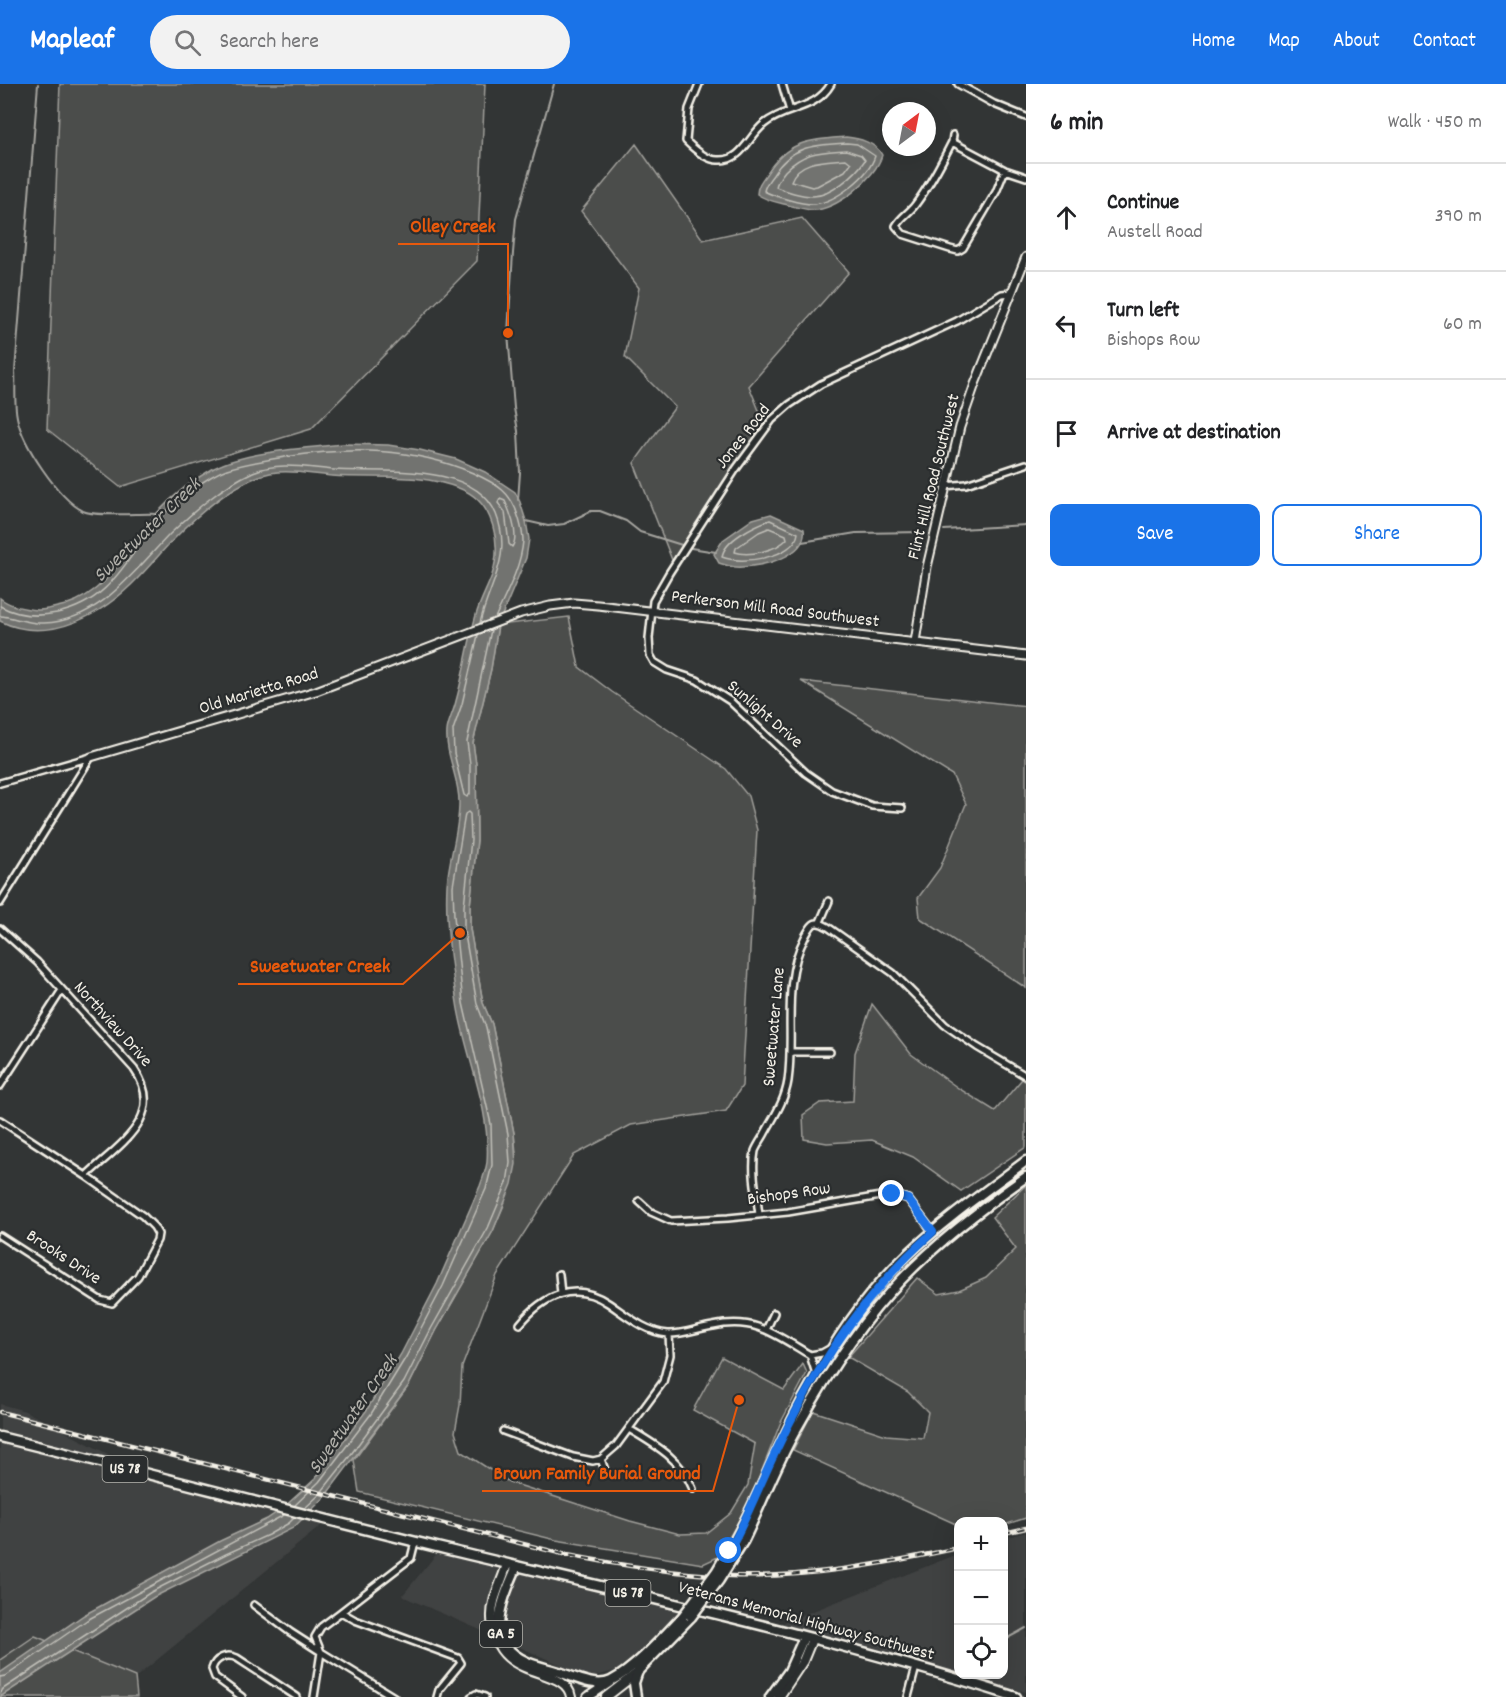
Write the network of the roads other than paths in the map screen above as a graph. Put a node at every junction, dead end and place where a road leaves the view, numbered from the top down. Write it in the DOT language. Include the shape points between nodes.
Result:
graph roads {
  1 [pos="699,84"];
  2 [pos="782,84"];
  3 [pos="831,84"];
  4 [pos="958,84"];
  5 [pos="790,111"];
  6 [pos="1026,117"];
  7 [pos="1005,170"];
  8 [pos="1026,177"];
  9 [pos="1026,257"];
  10 [pos="1018,278"];
  11 [pos="1025,281"];
  12 [pos="1011,293"];
  13 [pos="1026,464"];
  14 [pos="945,486"];
  15 [pos="651,610"];
  16 [pos="521,613"];
  17 [pos="915,642"];
  18 [pos="1026,656"];
  19 [pos="91,757"];
  20 [pos="0,783"];
  21 [pos="902,808"];
  22 [pos="829,900"];
  23 [pos="0,903"];
  24 [pos="820,922"];
  25 [pos="0,929"];
  26 [pos="62,990"];
  27 [pos="790,1052"];
  28 [pos="830,1052"];
  29 [pos="1026,1076"];
  30 [pos="0,1086"];
  31 [pos="0,1120"];
  32 [pos="1026,1161"];
  33 [pos="86,1176"];
  34 [pos="1026,1177"];
  35 [pos="639,1201"];
  36 [pos="759,1215"];
  37 [pos="933,1232"];
  38 [pos="0,1236"];
  39 [pos="559,1274"];
  40 [pos="561,1294"];
  41 [pos="774,1313"];
  42 [pos="520,1324"];
  43 [pos="766,1330"];
  44 [pos="669,1334"];
  45 [pos="835,1345"];
  46 [pos="810,1355"];
  47 [pos="816,1377"];
  48 [pos="629,1429"];
  49 [pos="503,1431"];
  50 [pos="0,1437"];
  51 [pos="601,1459"];
  52 [pos="606,1473"];
  53 [pos="693,1489"];
  54 [pos="740,1539"];
  55 [pos="415,1542"];
  56 [pos="507,1564"];
  57 [pos="517,1566"];
  58 [pos="254,1605"];
  59 [pos="342,1612"];
  60 [pos="671,1634"];
  61 [pos="808,1638"];
  62 [pos="321,1652"];
  63 [pos="916,1667"];
  64 [pos="638,1671"];
  65 [pos="610,1682"];
  66 [pos="242,1697"];
  67 [pos="297,1697"];
  68 [pos="314,1697"];
  69 [pos="394,1697"];
  70 [pos="437,1697"];
  71 [pos="471,1697"];
  72 [pos="485,1697"];
  73 [pos="571,1697"];
  74 [pos="588,1697"];
  75 [pos="606,1697"];
  76 [pos="636,1697"];
  77 [pos="770,1697"];
  78 [pos="779,1697"];
  79 [pos="908,1697"];
  80 [pos="1016,1697"];
  1 -- 5 [label="street" via="689,109 686,141 698,153 718,160 744,150 753,133 774,117"];
  2 -- 5 [label="street"];
  3 -- 5 [label="street" via="812,104"];
  4 -- 6 [label="street"];
  7 -- 7 [label="street" via="952,139 914,208 896,226 903,234 958,251 996,192"];
  7 -- 8 [label="street"];
  9 -- 10 [label="street, Flint Hill Road Southwest"];
  10 -- 11 [label="street"];
  10 -- 12 [label="street, Flint Hill Road Southwest"];
  12 -- 14 [label="street, Flint Hill Road Southwest" via="968,402"];
  12 -- 15 [label="street, Jones Road" via="821,384 789,405 772,420 726,484 669,573"];
  13 -- 14 [label="street" via="966,484"];
  14 -- 17 [label="street, Flint Hill Road Southwest"];
  15 -- 16 [label="street, Perkerson Mill Road Southwest" via="574,603"];
  15 -- 17 [label="street, Perkerson Mill Road Southwest"];
  15 -- 21 [label="street, Sunlight Drive" via="649,638 654,662 697,680 730,701 820,784 856,802"];
  16 -- 19 [label="street, Old Marietta Road" via="316,691"];
  17 -- 18 [label="street, Perkerson Mill Road Southwest"];
  19 -- 20 [label="street, Old Marietta Road"];
  19 -- 23 [label="street"];
  22 -- 24 [label="street, Sweetwater Lane"];
  24 -- 27 [label="street, Sweetwater Lane" via="812,926 794,967 790,988"];
  24 -- 29 [label="street" via="893,973 945,1025"];
  25 -- 26 [label="street, Northview Drive"];
  26 -- 30 [label="street"];
  26 -- 33 [label="street, Northview Drive" via="145,1086 142,1120"];
  27 -- 28 [label="street"];
  27 -- 36 [label="street, Sweetwater Lane" via="784,1099 756,1149"];
  31 -- 33 [label="street"];
  32 -- 37 [label="main road"];
  33 -- 38 [label="street, Brooks Drive" via="142,1216 158,1234 138,1276 112,1303 100,1300"];
  34 -- 54 [label="main road" via="926,1256 870,1317 796,1429"];
  35 -- 36 [label="street, Bishops Row" via="671,1221"];
  36 -- 37 [label="street, Bishops Row" via="892,1194 908,1199"];
  37 -- 45 [label="main road" via="877,1287"];
  39 -- 40 [label="street"];
  40 -- 42 [label="street" via="538,1304"];
  40 -- 44 [label="street" via="591,1295 632,1320"];
  41 -- 43 [label="street"];
  43 -- 44 [label="street" via="738,1322"];
  43 -- 46 [label="street"];
  44 -- 48 [label="street" via="670,1355 663,1382"];
  45 -- 46 [label="street"];
  45 -- 47 [label="main road"];
  46 -- 47 [label="street"];
  47 -- 54 [label="main road" via="775,1455"];
  48 -- 51 [label="street"];
  48 -- 53 [label="street" via="672,1457"];
  49 -- 51 [label="street" via="573,1457"];
  50 -- 55 [label="main road, US 78"];
  51 -- 52 [label="street"];
  54 -- 60 [label="main road, bridge" via="719,1580"];
  55 -- 56 [label="main road, US 78"];
  55 -- 59 [label="street" via="411,1558"];
  56 -- 57 [label="main road, US 78"];
  56 -- 73 [label="main road" via="492,1609 496,1642 517,1665 563,1682"];
  57 -- 61 [label="main road, Veterans Memorial Highway Southwest / US 78"];
  57 -- 65 [label="main road, GA 5" via="499,1615 508,1648 533,1664 588,1682"];
  58 -- 62 [label="street"];
  59 -- 62 [label="street" via="318,1630 315,1641"];
  59 -- 70 [label="street" via="461,1661"];
  60 -- 64 [label="main road"];
  60 -- 65 [label="main road"];
  61 -- 63 [label="main road, Veterans Memorial Highway Southwest / US 78"];
  61 -- 77 [label="main road"];
  61 -- 78 [label="main road" via="803,1661"];
  62 -- 68 [label="street"];
  62 -- 69 [label="street"];
  63 -- 79 [label="street"];
  63 -- 80 [label="main road, Veterans Memorial Highway Southwest / US 78"];
  64 -- 75 [label="main road"];
  64 -- 76 [label="main road" via="634,1683"];
  65 -- 74 [label="main road"];
  66 -- 67 [label="street" via="215,1677 215,1662 233,1656"];
  71 -- 72 [label="street"];
}
